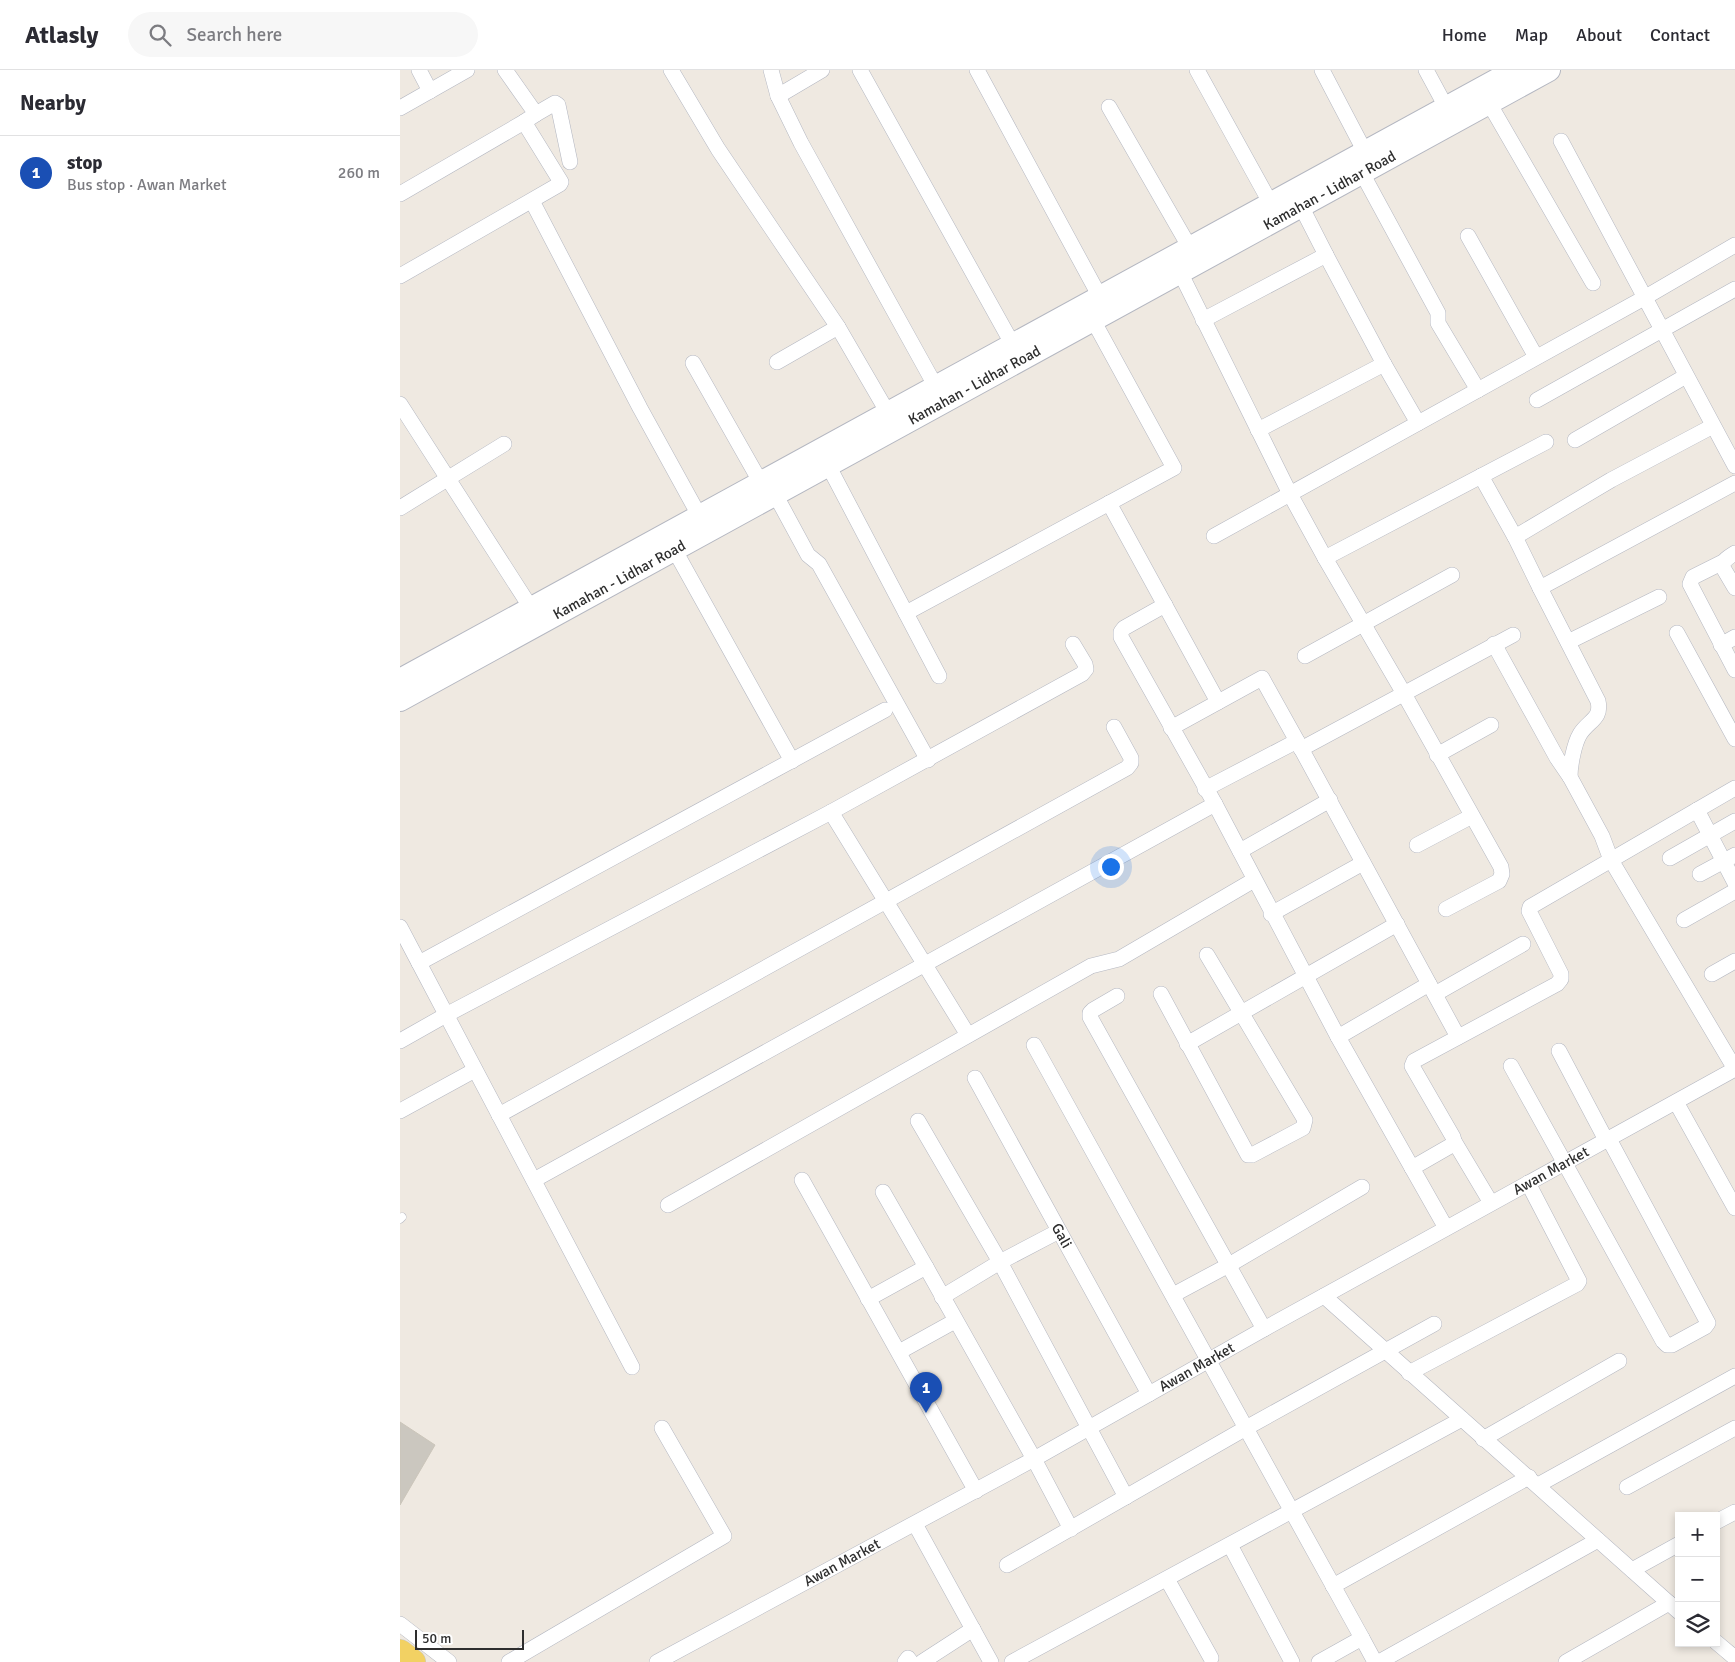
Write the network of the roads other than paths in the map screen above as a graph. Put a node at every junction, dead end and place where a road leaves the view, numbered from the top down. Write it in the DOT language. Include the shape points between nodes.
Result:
graph roads {
  1 [pos="419,70"];
  2 [pos="467,70"];
  3 [pos="505,70"];
  4 [pos="671,70"];
  5 [pos="771,70"];
  6 [pos="822,70"];
  7 [pos="860,70"];
  8 [pos="977,70"];
  9 [pos="1196,70"];
  10 [pos="1322,70"];
  11 [pos="1426,70"];
  12 [pos="1515,70"];
  13 [pos="1549,70"];
  14 [pos="430,91"];
  15 [pos="778,96"];
  16 [pos="1489,103"];
  17 [pos="1109,106"];
  18 [pos="1446,107"];
  19 [pos="400,108"];
  20 [pos="530,118"];
  21 [pos="1561,141"];
  22 [pos="570,162"];
  23 [pos="1364,162"];
  24 [pos="400,194"];
  25 [pos="532,201"];
  26 [pos="1271,204"];
  27 [pos="1301,206"];
  28 [pos="1468,236"];
  29 [pos="1735,245"];
  30 [pos="1190,248"];
  31 [pos="1326,255"];
  32 [pos="1180,272"];
  33 [pos="400,276"];
  34 [pos="1593,282"];
  35 [pos="1735,289"];
  36 [pos="1100,297"];
  37 [pos="1644,298"];
  38 [pos="1093,320"];
  39 [pos="1203,320"];
  40 [pos="838,327"];
  41 [pos="1662,331"];
  42 [pos="1013,344"];
  43 [pos="1536,358"];
  44 [pos="777,362"];
  45 [pos="693,363"];
  46 [pos="1384,364"];
  47 [pos="1686,376"];
  48 [pos="936,387"];
  49 [pos="1478,390"];
  50 [pos="1537,400"];
  51 [pos="400,405"];
  52 [pos="888,413"];
  53 [pos="1418,423"];
  54 [pos="1713,426"];
  55 [pos="1258,430"];
  56 [pos="1575,440"];
  57 [pos="1546,442"];
  58 [pos="504,444"];
  59 [pos="828,465"];
  60 [pos="1735,466"];
  61 [pos="1481,476"];
  62 [pos="448,479"];
  63 [pos="1735,483"];
  64 [pos="768,488"];
  65 [pos="1290,494"];
  66 [pos="1109,503"];
  67 [pos="400,508"];
  68 [pos="700,517"];
  69 [pos="1214,536"];
  70 [pos="1515,537"];
  71 [pos="674,549"];
  72 [pos="1325,558"];
  73 [pos="1729,558"];
  74 [pos="1452,575"];
  75 [pos="1540,588"];
  76 [pos="1735,588"];
  77 [pos="1659,597"];
  78 [pos="1165,605"];
  79 [pos="532,608"];
  80 [pos="906,613"];
  81 [pos="1362,624"];
  82 [pos="1677,633"];
  83 [pos="1513,634"];
  84 [pos="1735,638"];
  85 [pos="1568,642"];
  86 [pos="1074,644"];
  87 [pos="1494,644"];
  88 [pos="1721,645"];
  89 [pos="1305,656"];
  90 [pos="1735,670"];
  91 [pos="939,676"];
  92 [pos="400,680"];
  93 [pos="1403,692"];
  94 [pos="400,700"];
  95 [pos="1218,702"];
  96 [pos="885,710"];
  97 [pos="1491,725"];
  98 [pos="1114,727"];
  99 [pos="1171,728"];
  100 [pos="1735,739"];
  101 [pos="1299,745"];
  102 [pos="1437,755"];
  103 [pos="928,760"];
  104 [pos="792,761"];
  105 [pos="1570,777"];
  106 [pos="1735,788"];
  107 [pos="1205,789"];
  108 [pos="1330,800"];
  109 [pos="1215,804"];
  110 [pos="1697,810"];
  111 [pos="831,812"];
  112 [pos="1472,816"];
  113 [pos="1735,821"];
  114 [pos="1710,835"];
  115 [pos="1418,845"];
  116 [pos="1240,851"];
  117 [pos="1670,858"];
  118 [pos="1730,859"];
  119 [pos="1611,860"];
  120 [pos="1363,863"];
  121 [pos="1700,874"];
  122 [pos="1254,880"];
  123 [pos="1735,883"];
  124 [pos="1735,891"];
  125 [pos="885,903"];
  126 [pos="1446,909"];
  127 [pos="1271,914"];
  128 [pos="1684,920"];
  129 [pos="1397,924"];
  130 [pos="400,927"];
  131 [pos="1523,944"];
  132 [pos="1207,955"];
  133 [pos="1735,961"];
  134 [pos="419,963"];
  135 [pos="925,964"];
  136 [pos="1712,974"];
  137 [pos="1307,976"];
  138 [pos="1432,989"];
  139 [pos="1161,994"];
  140 [pos="1117,996"];
  141 [pos="1241,1012"];
  142 [pos="446,1015"];
  143 [pos="968,1036"];
  144 [pos="1338,1037"];
  145 [pos="1458,1037"];
  146 [pos="400,1041"];
  147 [pos="1187,1044"];
  148 [pos="1034,1045"];
  149 [pos="1560,1051"];
  150 [pos="1511,1066"];
  151 [pos="1735,1069"];
  152 [pos="475,1070"];
  153 [pos="975,1078"];
  154 [pos="1676,1102"];
  155 [pos="400,1111"];
  156 [pos="499,1115"];
  157 [pos="918,1121"];
  158 [pos="1608,1140"];
  159 [pos="1454,1141"];
  160 [pos="1566,1163"];
  161 [pos="1412,1168"];
  162 [pos="534,1180"];
  163 [pos="802,1180"];
  164 [pos="1528,1183"];
  165 [pos="1362,1187"];
  166 [pos="883,1192"];
  167 [pos="1492,1204"];
  168 [pos="668,1205"];
  169 [pos="1735,1208"];
  170 [pos="1446,1228"];
  171 [pos="1059,1231"];
  172 [pos="1000,1262"];
  173 [pos="1229,1265"];
  174 [pos="926,1267"];
  175 [pos="1173,1295"];
  176 [pos="1324,1296"];
  177 [pos="942,1297"];
  178 [pos="868,1299"];
  179 [pos="955,1321"];
  180 [pos="1434,1324"];
  181 [pos="1264,1328"];
  182 [pos="1386,1351"];
  183 [pos="899,1352"];
  184 [pos="1208,1360"];
  185 [pos="1618,1361"];
  186 [pos="632,1366"];
  187 [pos="1409,1373"];
  188 [pos="1735,1376"];
  189 [pos="1149,1394"];
  190 [pos="1462,1419"];
  191 [pos="662,1428"];
  192 [pos="1089,1428"];
  193 [pos="1246,1428"];
  194 [pos="1735,1428"];
  195 [pos="1483,1439"];
  196 [pos="1034,1459"];
  197 [pos="1533,1481"];
  198 [pos="1627,1487"];
  199 [pos="976,1492"];
  200 [pos="1126,1497"];
  201 [pos="1292,1512"];
  202 [pos="1735,1512"];
  203 [pos="1720,1520"];
  204 [pos="915,1524"];
  205 [pos="1071,1529"];
  206 [pos="1598,1540"];
  207 [pos="1230,1545"];
  208 [pos="1675,1546"];
  209 [pos="1007,1565"];
  210 [pos="1632,1570"];
  211 [pos="1167,1579"];
  212 [pos="1333,1586"];
  213 [pos="1674,1608"];
  214 [pos="400,1624"];
  215 [pos="973,1629"];
  216 [pos="1362,1638"];
  217 [pos="1720,1645"];
  218 [pos="400,1652"];
  219 [pos="1735,1658"];
  220 [pos="1209,1661"];
  221 [pos="413,1662"];
  222 [pos="449,1662"];
  223 [pos="509,1662"];
  224 [pos="657,1662"];
  225 [pos="905,1662"];
  226 [pos="911,1662"];
  227 [pos="922,1662"];
  228 [pos="991,1662"];
  229 [pos="1012,1662"];
  230 [pos="1292,1662"];
  231 [pos="1319,1662"];
  232 [pos="1375,1662"];
  233 [pos="1379,1662"];
  234 [pos="1566,1662"];
  235 [pos="1728,1662"];
  1 -- 14 [label="street"];
  2 -- 14 [label="street"];
  3 -- 20 [label="street"];
  4 -- 40 [label="street" via="718,149"];
  5 -- 15 [label="street"];
  6 -- 15 [label="street"];
  7 -- 42 [label="street"];
  8 -- 36 [label="street"];
  9 -- 26 [label="street"];
  10 -- 23 [label="street"];
  11 -- 18 [label="street"];
  12 -- 18 [label="main road, Kamahan - Lidhar Road"];
  13 -- 16 [label="main road, Kamahan - Lidhar Road"];
  14 -- 19 [label="street"];
  15 -- 48 [label="street"];
  16 -- 23 [label="main road, Kamahan - Lidhar Road"];
  16 -- 34 [label="street"];
  17 -- 30 [label="street"];
  18 -- 23 [label="main road, Kamahan - Lidhar Road"];
  20 -- 22 [label="street" via="555,103 558,106"];
  20 -- 24 [label="street"];
  20 -- 25 [label="street" via="561,182"];
  21 -- 37 [label="street"];
  23 -- 26 [label="main road, Kamahan - Lidhar Road"];
  23 -- 27 [label="main road, Kamahan - Lidhar Road"];
  23 -- 49 [label="street" via="1438,313 1438,323"];
  25 -- 33 [label="street"];
  25 -- 68 [label="street"];
  26 -- 30 [label="main road, Kamahan - Lidhar Road"];
  27 -- 31 [label="street"];
  27 -- 32 [label="main road, Kamahan - Lidhar Road"];
  28 -- 43 [label="street"];
  29 -- 37 [label="street"];
  30 -- 36 [label="main road, Kamahan - Lidhar Road"];
  31 -- 39 [label="street"];
  31 -- 46 [label="street"];
  32 -- 38 [label="main road, Kamahan - Lidhar Road"];
  32 -- 39 [label="street"];
  35 -- 41 [label="street"];
  36 -- 42 [label="main road, Kamahan - Lidhar Road"];
  37 -- 41 [label="street"];
  37 -- 43 [label="street"];
  38 -- 59 [label="main road, Kamahan - Lidhar Road"];
  38 -- 66 [label="street" via="1174,468"];
  39 -- 55 [label="street"];
  40 -- 44 [label="street"];
  40 -- 52 [label="street"];
  41 -- 47 [label="street"];
  41 -- 50 [label="street"];
  42 -- 48 [label="main road, Kamahan - Lidhar Road"];
  43 -- 49 [label="street"];
  45 -- 64 [label="street"];
  46 -- 53 [label="street"];
  46 -- 55 [label="street"];
  47 -- 54 [label="street"];
  47 -- 56 [label="street"];
  48 -- 52 [label="main road, Kamahan - Lidhar Road"];
  49 -- 53 [label="street"];
  51 -- 62 [label="street"];
  52 -- 64 [label="main road, Kamahan - Lidhar Road"];
  53 -- 65 [label="street"];
  54 -- 60 [label="street"];
  54 -- 70 [label="street" via="1611,480"];
  55 -- 65 [label="street"];
  57 -- 61 [label="street"];
  58 -- 62 [label="street"];
  59 -- 64 [label="main road, Kamahan - Lidhar Road"];
  59 -- 80 [label="street"];
  61 -- 70 [label="street"];
  61 -- 72 [label="street"];
  62 -- 67 [label="street"];
  62 -- 79 [label="street"];
  63 -- 75 [label="street"];
  64 -- 68 [label="main road, Kamahan - Lidhar Road"];
  64 -- 71 [label="main road, Kamahan - Lidhar Road"];
  64 -- 103 [label="street" via="808,555 819,564"];
  65 -- 69 [label="street"];
  65 -- 72 [label="street"];
  66 -- 78 [label="street"];
  66 -- 80 [label="street"];
  68 -- 79 [label="main road, Kamahan - Lidhar Road"];
  70 -- 75 [label="street"];
  71 -- 94 [label="main road, Kamahan - Lidhar Road"];
  71 -- 104 [label="street"];
  72 -- 81 [label="street"];
  73 -- 76 [label="street" via="1722,566"];
  73 -- 88 [label="street" via="1693,577 1690,584"];
  74 -- 81 [label="street"];
  75 -- 85 [label="street"];
  77 -- 85 [label="street"];
  78 -- 95 [label="street"];
  78 -- 99 [label="street" via="1121,632 1121,637"];
  79 -- 92 [label="main road, Kamahan - Lidhar Road"];
  80 -- 91 [label="street"];
  81 -- 89 [label="street"];
  81 -- 93 [label="street"];
  82 -- 100 [label="street"];
  83 -- 87 [label="street"];
  84 -- 88 [label="street"];
  85 -- 105 [label="street" via="1600,710 1580,735 1570,766"];
  86 -- 103 [label="street" via="1085,664 1082,674"];
  87 -- 93 [label="street"];
  87 -- 105 [label="street"];
  88 -- 90 [label="street"];
  93 -- 101 [label="street"];
  93 -- 102 [label="street"];
  95 -- 99 [label="street"];
  95 -- 101 [label="street" via="1268,673"];
  96 -- 104 [label="street"];
  97 -- 102 [label="street"];
  98 -- 125 [label="street" via="1131,758 1127,768"];
  99 -- 107 [label="street"];
  101 -- 107 [label="street"];
  101 -- 108 [label="street"];
  102 -- 112 [label="street"];
  103 -- 111 [label="street"];
  104 -- 134 [label="street"];
  105 -- 119 [label="street" via="1602,836"];
  106 -- 110 [label="street"];
  107 -- 109 [label="street"];
  108 -- 116 [label="street"];
  108 -- 120 [label="street"];
  109 -- 116 [label="street"];
  109 -- 135 [label="street"];
  110 -- 114 [label="street"];
  110 -- 119 [label="street"];
  111 -- 125 [label="street"];
  111 -- 142 [label="street"];
  112 -- 115 [label="street"];
  112 -- 126 [label="street" via="1502,874 1499,880"];
  113 -- 114 [label="street"];
  114 -- 117 [label="street"];
  114 -- 118 [label="street"];
  116 -- 122 [label="street"];
  118 -- 121 [label="street"];
  118 -- 123 [label="street"];
  119 -- 145 [label="street" via="1530,907 1529,911 1561,974 1557,984"];
  119 -- 151 [label="street"];
  120 -- 127 [label="street"];
  120 -- 129 [label="street"];
  122 -- 127 [label="street"];
  122 -- 143 [label="street" via="1118,959 1091,966"];
  124 -- 128 [label="street"];
  125 -- 135 [label="street"];
  125 -- 156 [label="street"];
  127 -- 137 [label="street"];
  129 -- 137 [label="street"];
  129 -- 138 [label="street"];
  130 -- 134 [label="street"];
  131 -- 138 [label="street"];
  132 -- 141 [label="street"];
  133 -- 136 [label="street"];
  134 -- 142 [label="street"];
  135 -- 143 [label="street"];
  135 -- 162 [label="street"];
  137 -- 141 [label="street"];
  137 -- 144 [label="street"];
  138 -- 144 [label="street"];
  138 -- 145 [label="street"];
  139 -- 147 [label="street"];
  140 -- 173 [label="street" via="1093,1010 1090,1018"];
  141 -- 147 [label="street"];
  141 -- 147 [label="street" via="1305,1120 1303,1128 1248,1155"];
  142 -- 146 [label="street"];
  142 -- 152 [label="street"];
  143 -- 168 [label="street"];
  144 -- 161 [label="street"];
  145 -- 159 [label="street" via="1414,1061 1412,1066"];
  148 -- 175 [label="street"];
  149 -- 158 [label="street"];
  150 -- 160 [label="street"];
  151 -- 154 [label="street, Awan Market"];
  152 -- 155 [label="street"];
  152 -- 156 [label="street"];
  153 -- 171 [label="street, Gali"];
  154 -- 158 [label="street, Awan Market"];
  154 -- 169 [label="street"];
  156 -- 162 [label="street"];
  157 -- 172 [label="street"];
  158 -- 160 [label="street, Awan Market"];
  158 -- 160 [label="street" via="1708,1323 1672,1345 1663,1341"];
  159 -- 161 [label="street"];
  159 -- 167 [label="street"];
  160 -- 164 [label="street, Awan Market"];
  161 -- 170 [label="street"];
  162 -- 186 [label="street"];
  163 -- 178 [label="street"];
  164 -- 167 [label="street, Awan Market"];
  164 -- 187 [label="street" via="1579,1281"];
  165 -- 173 [label="street"];
  166 -- 174 [label="street"];
  167 -- 170 [label="street, Awan Market"];
  170 -- 176 [label="street, Awan Market"];
  171 -- 172 [label="street"];
  171 -- 189 [label="street, Gali"];
  172 -- 177 [label="street"];
  172 -- 192 [label="street"];
  173 -- 175 [label="street"];
  173 -- 181 [label="street"];
  174 -- 177 [label="street"];
  174 -- 178 [label="street"];
  175 -- 184 [label="street"];
  176 -- 181 [label="street, Awan Market"];
  176 -- 182 [label="street"];
  177 -- 179 [label="street"];
  178 -- 183 [label="street"];
  179 -- 183 [label="street"];
  179 -- 196 [label="street"];
  180 -- 182 [label="street"];
  181 -- 184 [label="street, Awan Market"];
  182 -- 187 [label="street"];
  182 -- 193 [label="street"];
  183 -- 199 [label="street"];
  184 -- 189 [label="street, Awan Market"];
  184 -- 193 [label="street"];
  185 -- 195 [label="street"];
  187 -- 190 [label="street"];
  188 -- 197 [label="street"];
  189 -- 192 [label="street, Awan Market"];
  190 -- 195 [label="street"];
  190 -- 201 [label="street"];
  191 -- 223 [label="street" via="724,1536"];
  192 -- 196 [label="street, Awan Market"];
  192 -- 200 [label="street"];
  193 -- 200 [label="street"];
  193 -- 201 [label="street"];
  194 -- 198 [label="street"];
  195 -- 197 [label="street"];
  196 -- 199 [label="street, Awan Market"];
  196 -- 205 [label="street"];
  197 -- 206 [label="street"];
  197 -- 212 [label="street"];
  199 -- 204 [label="street, Awan Market"];
  200 -- 205 [label="street"];
  201 -- 207 [label="street"];
  201 -- 212 [label="street"];
  202 -- 203 [label="street"];
  204 -- 215 [label="street"];
  204 -- 224 [label="street, Awan Market"];
  205 -- 209 [label="street"];
  206 -- 210 [label="street"];
  206 -- 233 [label="street"];
  207 -- 211 [label="street"];
  207 -- 230 [label="street"];
  208 -- 210 [label="street"];
  210 -- 213 [label="street"];
  211 -- 220 [label="street"];
  211 -- 229 [label="street"];
  212 -- 216 [label="street"];
  213 -- 234 [label="street"];
  214 -- 222 [label="street"];
  215 -- 227 [label="street"];
  215 -- 228 [label="street"];
  216 -- 231 [label="street"];
  216 -- 232 [label="street"];
  217 -- 219 [label="street"];
  218 -- 221 [label="main road"];
  219 -- 235 [label="street"];
  225 -- 226 [label="street" via="908,1658"];
}
